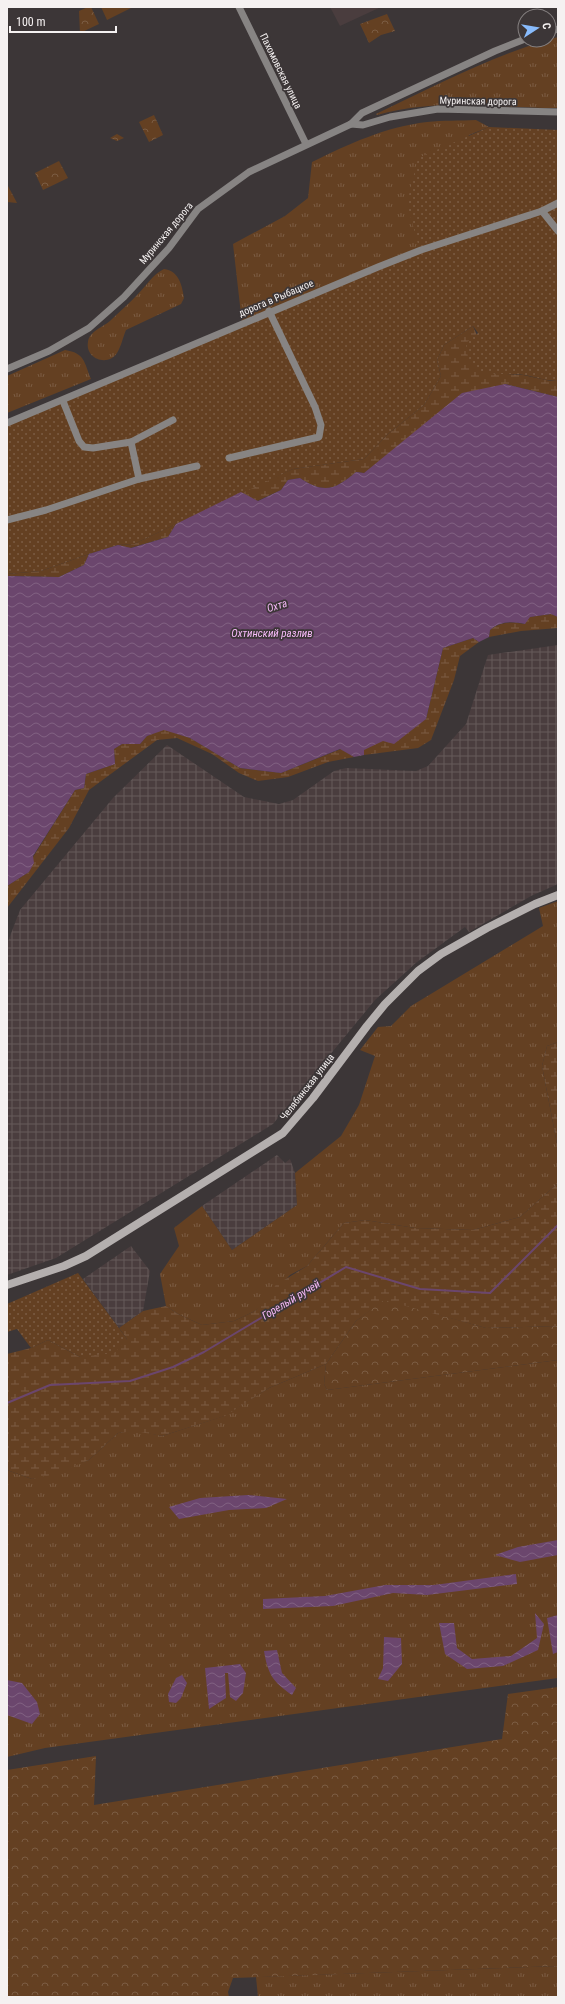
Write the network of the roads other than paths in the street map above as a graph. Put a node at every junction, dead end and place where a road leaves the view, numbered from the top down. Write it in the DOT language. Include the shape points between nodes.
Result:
graph roads {
  1 [pos="239,7"];
  2 [pos="517,42"];
  3 [pos="558,112"];
  4 [pos="351,124"];
  5 [pos="306,144"];
  6 [pos="558,203"];
  7 [pos="542,211"];
  8 [pos="558,231"];
  9 [pos="269,311"];
  10 [pos="7,369"];
  11 [pos="63,401"];
  12 [pos="174,420"];
  13 [pos="7,424"];
  14 [pos="131,442"];
  15 [pos="229,458"];
  16 [pos="198,466"];
  17 [pos="139,479"];
  18 [pos="7,520"];
  19 [pos="558,895"];
  20 [pos="7,1285"];
  1 -- 5 [label="street, Пахомовская улица"];
  2 -- 4 [label="street, Муринская дорога" via="362,113"];
  3 -- 4 [label="street, Муринская дорога" via="438,109 390,117 364,125"];
  4 -- 5 [label="street, Муринская дорога"];
  5 -- 10 [label="street, Муринская дорога" via="249,172 198,209 169,248 134,286 89,328 49,351"];
  6 -- 7 [label="street, дорога в Рыбацкое"];
  7 -- 8 [label="street"];
  7 -- 9 [label="street, дорога в Рыбацкое" via="421,250"];
  9 -- 11 [label="street, дорога в Рыбацкое"];
  9 -- 15 [label="street" via="315,407 321,425 319,437"];
  11 -- 13 [label="street, дорога в Рыбацкое"];
  11 -- 14 [label="street" via="79,441 84,447"];
  12 -- 14 [label="street"];
  14 -- 17 [label="street"];
  16 -- 17 [label="street"];
  17 -- 18 [label="street" via="46,510"];
  19 -- 20 [label="street, Челябинская улица" via="487,928 441,954 418,971 366,1026 313,1098 283,1133 86,1256"];
}
